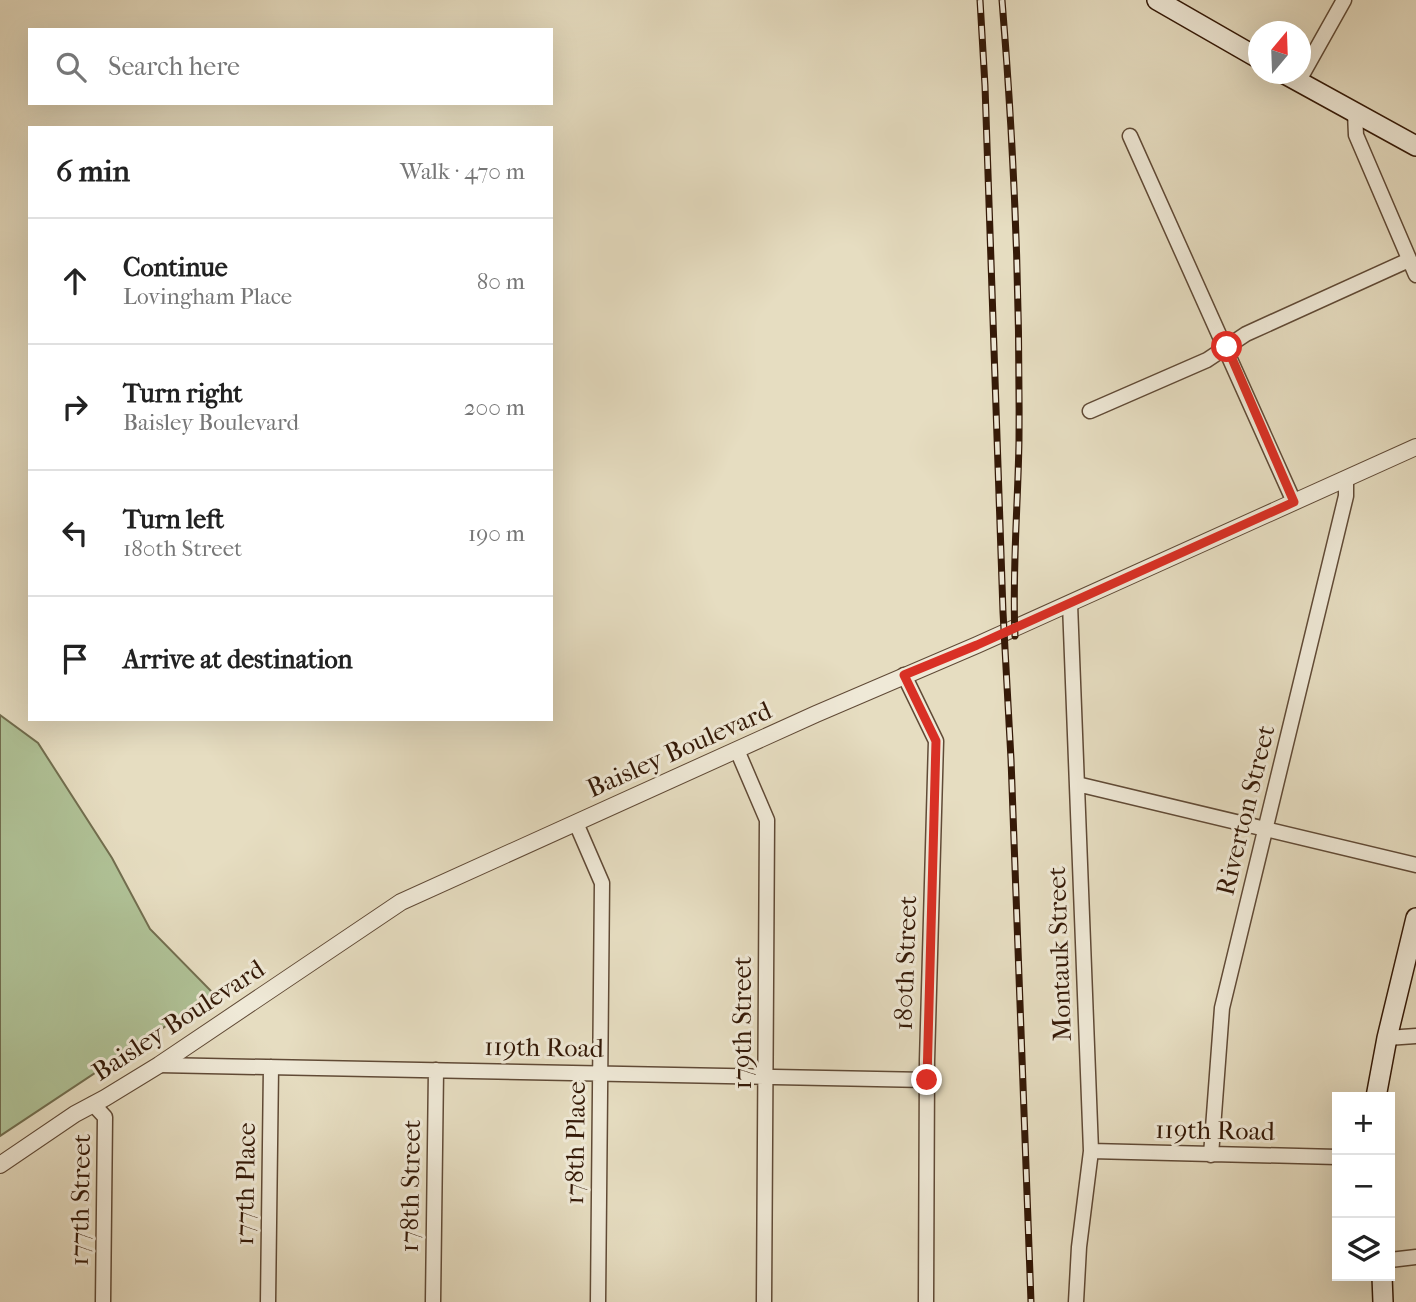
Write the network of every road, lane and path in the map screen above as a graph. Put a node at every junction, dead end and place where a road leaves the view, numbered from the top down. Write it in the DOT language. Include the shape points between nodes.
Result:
graph roads {
  1 [pos="1157,0"];
  2 [pos="1344,0"];
  3 [pos="1311,50"];
  4 [pos="1248,52"];
  5 [pos="1303,84"];
  6 [pos="1355,113"];
  7 [pos="1130,136"];
  8 [pos="1416,146"];
  9 [pos="1409,260"];
  10 [pos="1416,275"];
  11 [pos="1227,347"];
  12 [pos="1090,411"];
  13 [pos="1416,447"];
  14 [pos="1346,480"];
  15 [pos="1294,502"];
  16 [pos="1070,604"];
  17 [pos="904,675"];
  18 [pos="737,750"];
  19 [pos="1077,784"];
  20 [pos="576,823"];
  21 [pos="1266,830"];
  22 [pos="1416,865"];
  23 [pos="1416,918"];
  24 [pos="1416,1036"];
  25 [pos="1387,1038"];
  26 [pos="159,1065"];
  27 [pos="271,1067"];
  28 [pos="436,1070"];
  29 [pos="601,1073"];
  30 [pos="766,1076"];
  31 [pos="927,1080"];
  32 [pos="1377,1092"];
  33 [pos="93,1104"];
  34 [pos="1091,1151"];
  35 [pos="1211,1154"];
  36 [pos="1332,1157"];
  37 [pos="0,1166"];
  38 [pos="1416,1257"];
  39 [pos="1395,1259"];
  40 [pos="1382,1281"];
  41 [pos="103,1302"];
  42 [pos="268,1302"];
  43 [pos="433,1302"];
  44 [pos="598,1302"];
  45 [pos="764,1302"];
  46 [pos="926,1302"];
  47 [pos="1076,1302"];
  48 [pos="1382,1302"];
  1 -- 4 [label="main road"];
  2 -- 3 [label="street"];
  5 -- 6 [label="main road"];
  6 -- 8 [label="main road"];
  6 -- 9 [label="street" via="1356,135"];
  7 -- 11 [label="street"];
  9 -- 10 [label="street"];
  9 -- 11 [label="street"];
  11 -- 12 [label="street"];
  11 -- 15 [label="street"];
  13 -- 14 [label="street, Baisley Boulevard"];
  14 -- 15 [label="street, Baisley Boulevard"];
  14 -- 21 [label="street, Riverton Street" via="1346,496"];
  15 -- 16 [label="street, Baisley Boulevard"];
  16 -- 17 [label="street, Baisley Boulevard"];
  16 -- 19 [label="street, Montauk Street"];
  17 -- 18 [label="street, Baisley Boulevard"];
  17 -- 31 [label="street, 180th Street" via="936,741"];
  18 -- 20 [label="street, Baisley Boulevard"];
  18 -- 30 [label="street, 179th Street" via="767,820"];
  19 -- 21 [label="street"];
  19 -- 34 [label="street, Montauk Street"];
  20 -- 26 [label="street, Baisley Boulevard" via="401,902"];
  20 -- 29 [label="street, 178th Place" via="602,883"];
  21 -- 22 [label="street"];
  21 -- 35 [label="street, Riverton Street" via="1222,1008"];
  23 -- 25 [label="main road"];
  24 -- 25 [label="street"];
  25 -- 32 [label="main road"];
  26 -- 27 [label="street, 119th Road"];
  26 -- 33 [label="street, Baisley Boulevard"];
  27 -- 28 [label="street, 119th Road"];
  27 -- 42 [label="street, 177th Place"];
  28 -- 29 [label="street, 119th Road"];
  28 -- 43 [label="street, 178th Street"];
  29 -- 30 [label="street, 119th Road"];
  29 -- 44 [label="street, 178th Place"];
  30 -- 31 [label="street, 119th Road"];
  30 -- 45 [label="street, 179th Street"];
  31 -- 46 [label="street, 180th Street"];
  33 -- 37 [label="street, Baisley Boulevard"];
  33 -- 41 [label="street, 177th Street" via="105,1117"];
  34 -- 35 [label="street, 119th Road"];
  34 -- 47 [label="street, Montauk Street"];
  35 -- 36 [label="street, 119th Road"];
  38 -- 39 [label="street"];
  40 -- 48 [label="main road"];
}
